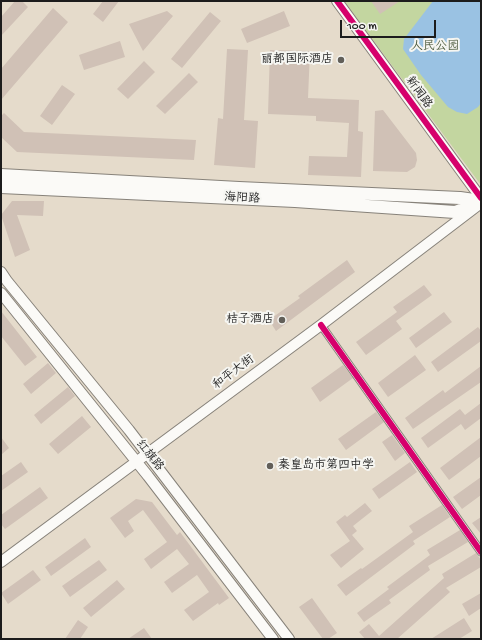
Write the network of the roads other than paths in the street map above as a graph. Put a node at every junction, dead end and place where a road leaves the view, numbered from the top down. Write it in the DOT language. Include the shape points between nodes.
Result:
graph roads {
  1 [pos="337,1"];
  2 [pos="1,175"];
  3 [pos="1,187"];
  4 [pos="481,201"];
  5 [pos="1,272"];
  6 [pos="1,293"];
  7 [pos="321,325"];
  8 [pos="147,454"];
  9 [pos="137,462"];
  10 [pos="481,552"];
  11 [pos="1,562"];
  12 [pos="273,639"];
  13 [pos="289,639"];
  1 -- 4 [label="main road, 新闻路"];
  2 -- 4 [label="main road, 海阳路"];
  3 -- 4 [label="main road, 海阳路" via="295,201 455,212"];
  4 -- 7 [label="main road, 和平大街"];
  5 -- 8 [label="main road"];
  6 -- 9 [label="main road, 红旗路"];
  7 -- 8 [label="main road, 和平大街"];
  7 -- 10 [label="street"];
  8 -- 9 [label="main road, 和平大街"];
  8 -- 13 [label="main road"];
  9 -- 11 [label="main road, 和平大街"];
  9 -- 12 [label="main road, 红旗路"];
}
